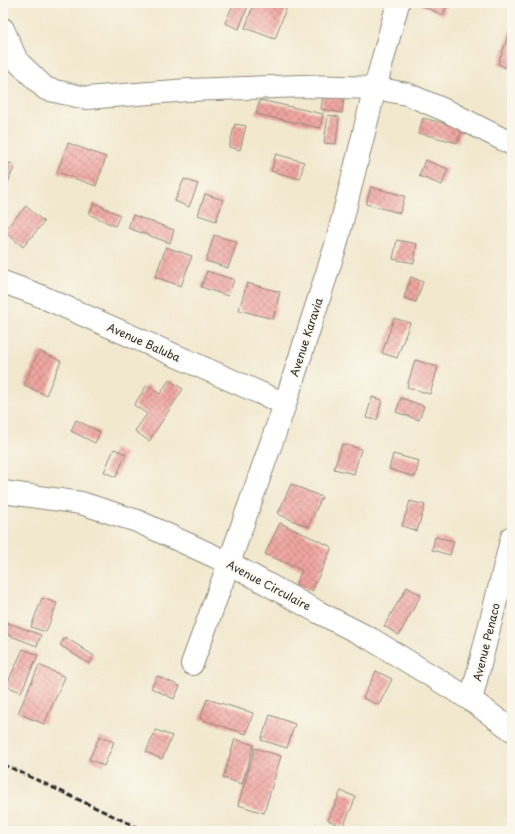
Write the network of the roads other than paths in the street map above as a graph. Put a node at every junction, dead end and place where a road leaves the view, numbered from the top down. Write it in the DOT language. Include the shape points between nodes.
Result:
graph roads {
  1 [pos="398,3"];
  2 [pos="3,29"];
  3 [pos="375,88"];
  4 [pos="512,144"];
  5 [pos="3,282"];
  6 [pos="285,404"];
  7 [pos="3,492"];
  8 [pos="512,537"];
  9 [pos="229,563"];
  10 [pos="192,664"];
  11 [pos="471,700"];
  12 [pos="512,730"];
  1 -- 3 [label="street, Avenue Karavia"];
  2 -- 3 [label="street" via="17,61 46,89 86,98 188,90 303,86"];
  3 -- 4 [label="street" via="407,94 447,110"];
  3 -- 6 [label="street, Avenue Karavia" via="336,245"];
  5 -- 6 [label="street, Avenue Baluba" via="36,294"];
  6 -- 9 [label="street, Avenue Karavia"];
  7 -- 9 [label="street, Avenue Circulaire" via="81,503 137,521"];
  8 -- 11 [label="street, Avenue Penaco"];
  9 -- 10 [label="street, Avenue Karavia"];
  9 -- 11 [label="street, Avenue Circulaire" via="371,639"];
  11 -- 12 [label="street, Avenue Circulaire"];
}
